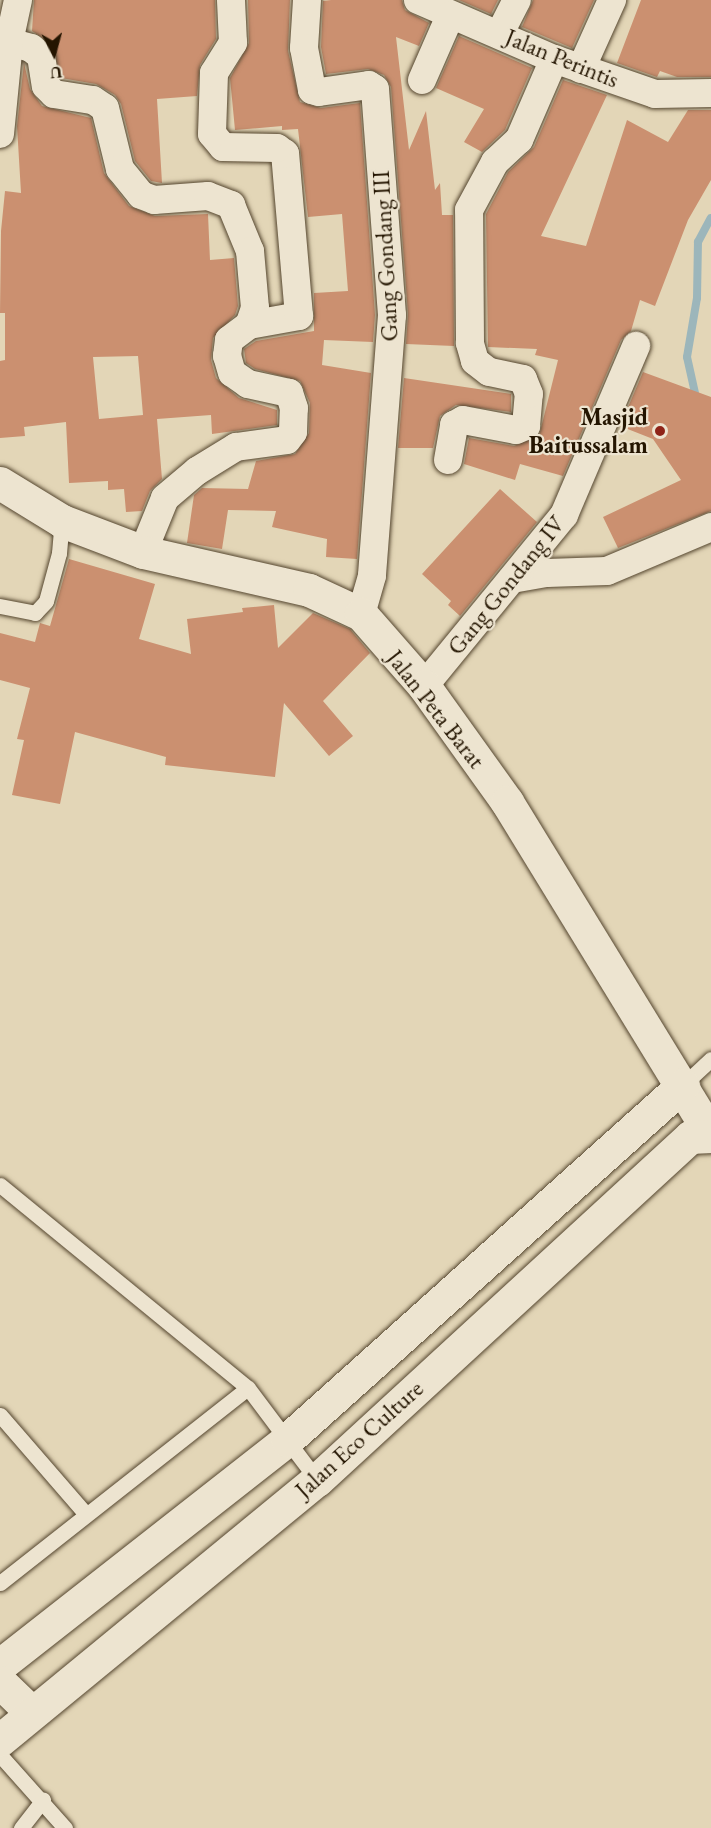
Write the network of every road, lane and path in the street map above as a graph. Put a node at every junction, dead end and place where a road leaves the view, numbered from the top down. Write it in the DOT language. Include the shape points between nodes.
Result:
graph roads {
  1 [pos="18,0"];
  2 [pos="231,0"];
  3 [pos="307,0"];
  4 [pos="418,0"];
  5 [pos="518,0"];
  6 [pos="612,0"];
  7 [pos="450,16"];
  8 [pos="500,33"];
  9 [pos="9,42"];
  10 [pos="554,59"];
  11 [pos="581,69"];
  12 [pos="422,80"];
  13 [pos="711,93"];
  14 [pos="0,134"];
  15 [pos="249,325"];
  16 [pos="636,346"];
  17 [pos="448,460"];
  18 [pos="0,483"];
  19 [pos="62,521"];
  20 [pos="711,527"];
  21 [pos="143,552"];
  22 [pos="512,579"];
  23 [pos="0,606"];
  24 [pos="361,614"];
  25 [pos="424,687"];
  26 [pos="711,1059"];
  27 [pos="683,1085"];
  28 [pos="711,1136"];
  29 [pos="0,1185"];
  30 [pos="248,1388"];
  31 [pos="0,1415"];
  32 [pos="287,1440"];
  33 [pos="317,1480"];
  34 [pos="85,1513"];
  35 [pos="0,1583"];
  36 [pos="0,1665"];
  37 [pos="0,1682"];
  38 [pos="31,1712"];
  39 [pos="0,1740"];
  40 [pos="0,1755"];
  41 [pos="43,1800"];
  42 [pos="21,1828"];
  43 [pos="65,1828"];
  1 -- 9 [label="street"];
  2 -- 15 [label="street" via="233,43 214,73 212,134 223,147 277,148 285,154 299,316"];
  3 -- 24 [label="street, Gang Gondang III" via="304,48 312,90 319,93 369,85 375,89 392,315 372,576"];
  4 -- 7 [label="street, Jalan Perintis"];
  5 -- 8 [label="street"];
  6 -- 11 [label="street"];
  7 -- 8 [label="street, Jalan Perintis"];
  7 -- 12 [label="street"];
  8 -- 10 [label="street, Jalan Perintis"];
  9 -- 14 [label="street"];
  9 -- 15 [label="street" via="31,48 41,56 46,86 54,94 93,100 105,108 120,169 141,195 154,200 208,196 231,205 250,251 255,308"];
  10 -- 11 [label="street, Jalan Perintis"];
  10 -- 17 [label="street" via="519,140 495,162 469,210 470,344 475,361 489,372 523,379 529,394 525,426 516,430 462,420 454,424"];
  11 -- 13 [label="street, Jalan Perintis" via="655,94"];
  15 -- 21 [label="street" via="229,340 232,373 248,384 289,393 294,408 293,432 287,440 236,447 197,471 165,498"];
  16 -- 22 [label="street, Gang Gondang IV" via="564,515"];
  18 -- 19 [label="street, Jalan Peta Barat"];
  19 -- 21 [label="street, Jalan Peta Barat"];
  19 -- 23 [label="lane" via="59,553 46,601 35,613"];
  20 -- 22 [label="street" via="608,571 547,573"];
  21 -- 24 [label="street, Jalan Peta Barat" via="309,590"];
  22 -- 25 [label="street, Gang Gondang IV"];
  24 -- 25 [label="street, Jalan Peta Barat"];
  25 -- 27 [label="street, Jalan Peta Barat" via="507,802 634,1014"];
  26 -- 27 [label="lane"];
  27 -- 28 [label="street, Jalan Peta Barat"];
  27 -- 32 [label="street, Jalan Eco Culture"];
  28 -- 33 [label="street, Jalan Eco Culture" via="690,1137"];
  29 -- 30 [label="lane"];
  30 -- 32 [label="lane"];
  30 -- 34 [label="lane"];
  31 -- 34 [label="lane"];
  32 -- 33 [label="lane"];
  32 -- 36 [label="street, Jalan Eco Culture"];
  33 -- 38 [label="street, Jalan Eco Culture"];
  34 -- 35 [label="lane"];
  37 -- 38 [label="street"];
  38 -- 39 [label="street, Jalan Eco Culture"];
  40 -- 41 [label="lane"];
  41 -- 42 [label="lane"];
  41 -- 43 [label="lane"];
}
